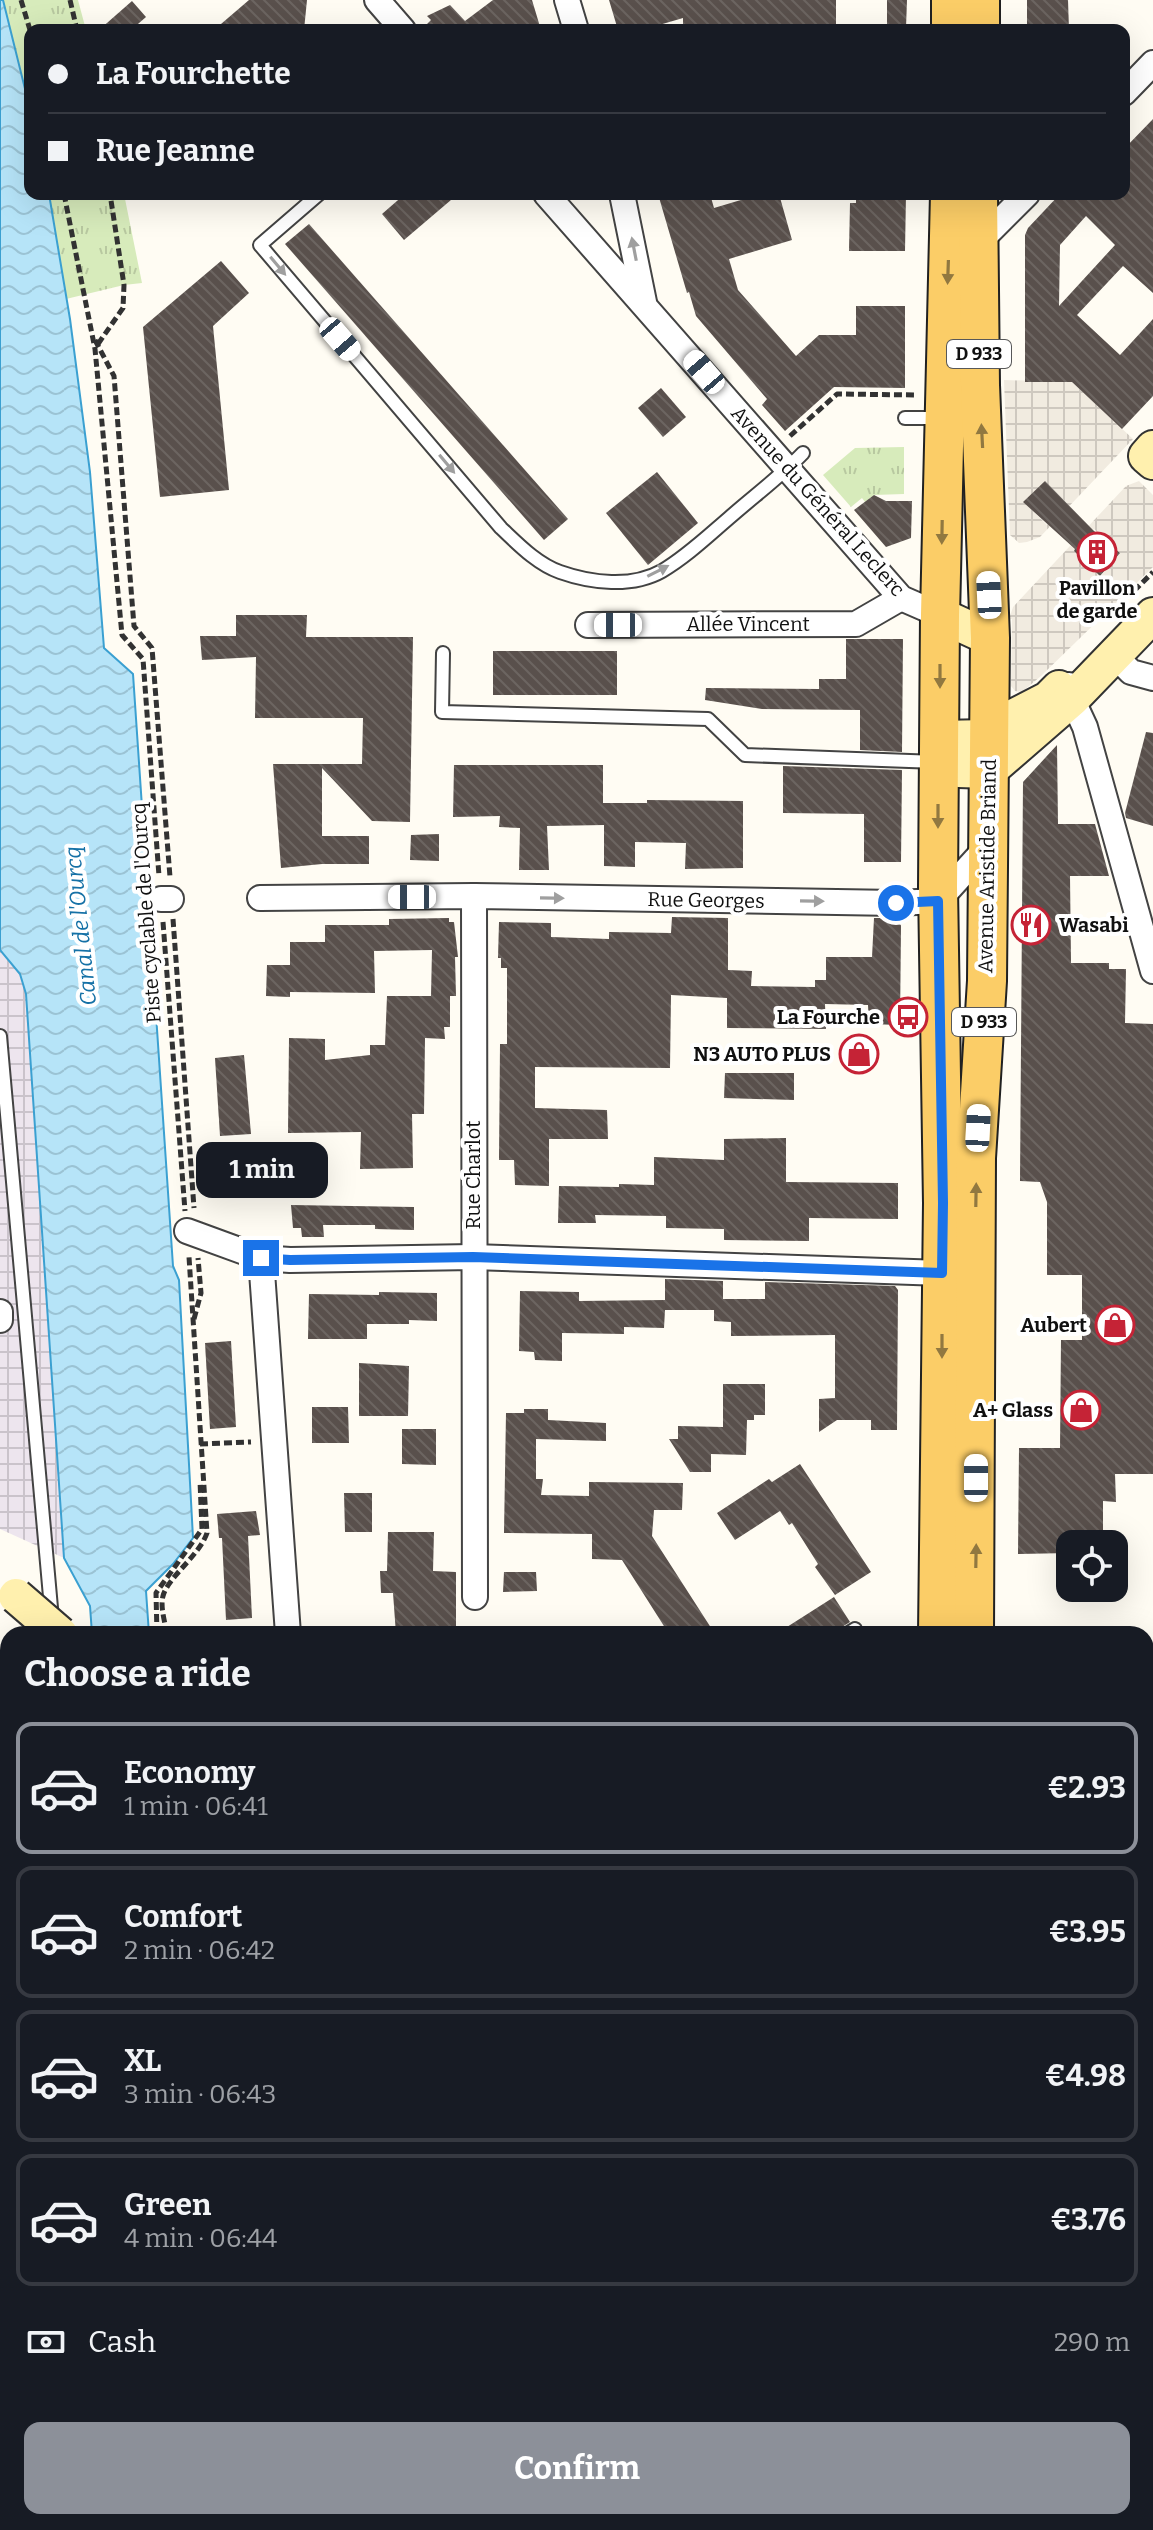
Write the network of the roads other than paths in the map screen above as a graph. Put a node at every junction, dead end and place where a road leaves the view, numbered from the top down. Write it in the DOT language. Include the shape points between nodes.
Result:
graph roads {
  1 [pos="377,0"];
  2 [pos="567,0"];
  3 [pos="951,0"];
  4 [pos="980,0"];
  5 [pos="398,24"];
  6 [pos="574,24"];
  7 [pos="951,24"];
  8 [pos="980,24"];
  9 [pos="1153,63"];
  10 [pos="1130,87"];
  11 [pos="312,200"];
  12 [pos="551,200"];
  13 [pos="623,200"];
  14 [pos="950,200"];
  15 [pos="978,200"];
  16 [pos="1021,200"];
  17 [pos="978,243"];
  18 [pos="644,304"];
  19 [pos="944,406"];
  20 [pos="905,418"];
  21 [pos="788,457"];
  22 [pos="1153,589"];
  23 [pos="901,598"];
  24 [pos="940,615"];
  25 [pos="1153,615"];
  26 [pos="588,625"];
  27 [pos="990,638"];
  28 [pos="443,653"];
  29 [pos="1115,656"];
  30 [pos="1153,678"];
  31 [pos="1070,689"];
  32 [pos="939,750"];
  33 [pos="989,754"];
  34 [pos="987,847"];
  35 [pos="474,896"];
  36 [pos="260,898"];
  37 [pos="938,901"];
  38 [pos="1143,907"];
  39 [pos="1153,971"];
  40 [pos="0,1036"];
  41 [pos="192,1233"];
  42 [pos="473,1257"];
  43 [pos="261,1258"];
  44 [pos="942,1273"];
  45 [pos="0,1312"];
  46 [pos="0,1320"];
  47 [pos="8,1591"];
  48 [pos="475,1597"];
  49 [pos="50,1626"];
  50 [pos="52,1626"];
  51 [pos="288,1626"];
  52 [pos="938,1626"];
  53 [pos="974,1626"];
  54 [pos="0,1964"];
  55 [pos="0,1987"];
  1 -- 5 [label="street"];
  2 -- 6 [label="street"];
  3 -- 7 [label="main road"];
  4 -- 8 [label="main road"];
  9 -- 10 [label="street"];
  11 -- 21 [label="lane, one-way" via="260,245 501,528 558,571 628,583 660,572"];
  12 -- 18 [label="street, Avenue du Général Leclerc"];
  18 -- 13 [label="street, one-way"];
  14 -- 19 [label="main road, D 933, one-way"];
  15 -- 17 [label="main road, Avenue Aristide Briand / D 933"];
  16 -- 17 [label="street"];
  27 -- 17 [label="main road, Avenue Aristide Briand / D 933, one-way"];
  18 -- 21 [label="street, Avenue du Général Leclerc"];
  19 -- 20 [label="lane"];
  19 -- 24 [label="main road, D 933, one-way"];
  21 -- 23 [label="street, Avenue du Général Leclerc"];
  22 -- 31 [label="main road"];
  23 -- 24 [label="street, Avenue du Général Leclerc"];
  23 -- 26 [label="street, Allée Vincent" via="856,624"];
  24 -- 27 [label="main road"];
  24 -- 32 [label="main road, D 933, one-way"];
  25 -- 29 [label="main road"];
  27 -- 33 [label="main road, Avenue Aristide Briand / D 933"];
  28 -- 32 [label="lane" via="442,712 708,719 745,755"];
  29 -- 30 [label="street" via="1131,672"];
  29 -- 31 [label="main road"];
  31 -- 33 [label="main road"];
  31 -- 38 [label="street"];
  32 -- 33 [label="main road" via="959,770"];
  32 -- 37 [label="main road, D 933, one-way"];
  33 -- 34 [label="main road, Avenue Aristide Briand / D 933"];
  34 -- 37 [label="street"];
  53 -- 34 [label="main road, Avenue Aristide Briand / D 933, one-way" via="976,1158 987,981"];
  35 -- 36 [label="street, Rue Georges"];
  35 -- 37 [label="street, Rue Georges, one-way"];
  35 -- 42 [label="street, Rue Charlot"];
  37 -- 44 [label="main road, D 933"];
  38 -- 39 [label="street"];
  40 -- 50 [label="lane"];
  41 -- 43 [label="street"];
  42 -- 43 [label="street"];
  42 -- 44 [label="street"];
  42 -- 48 [label="street, Rue Charlot"];
  43 -- 51 [label="street"];
  44 -- 52 [label="main road, D 933, one-way"];
  45 -- 46 [label="street"];
  47 -- 49 [label="main road, bridge"];
  54 -- 55 [label="lane"];
}
